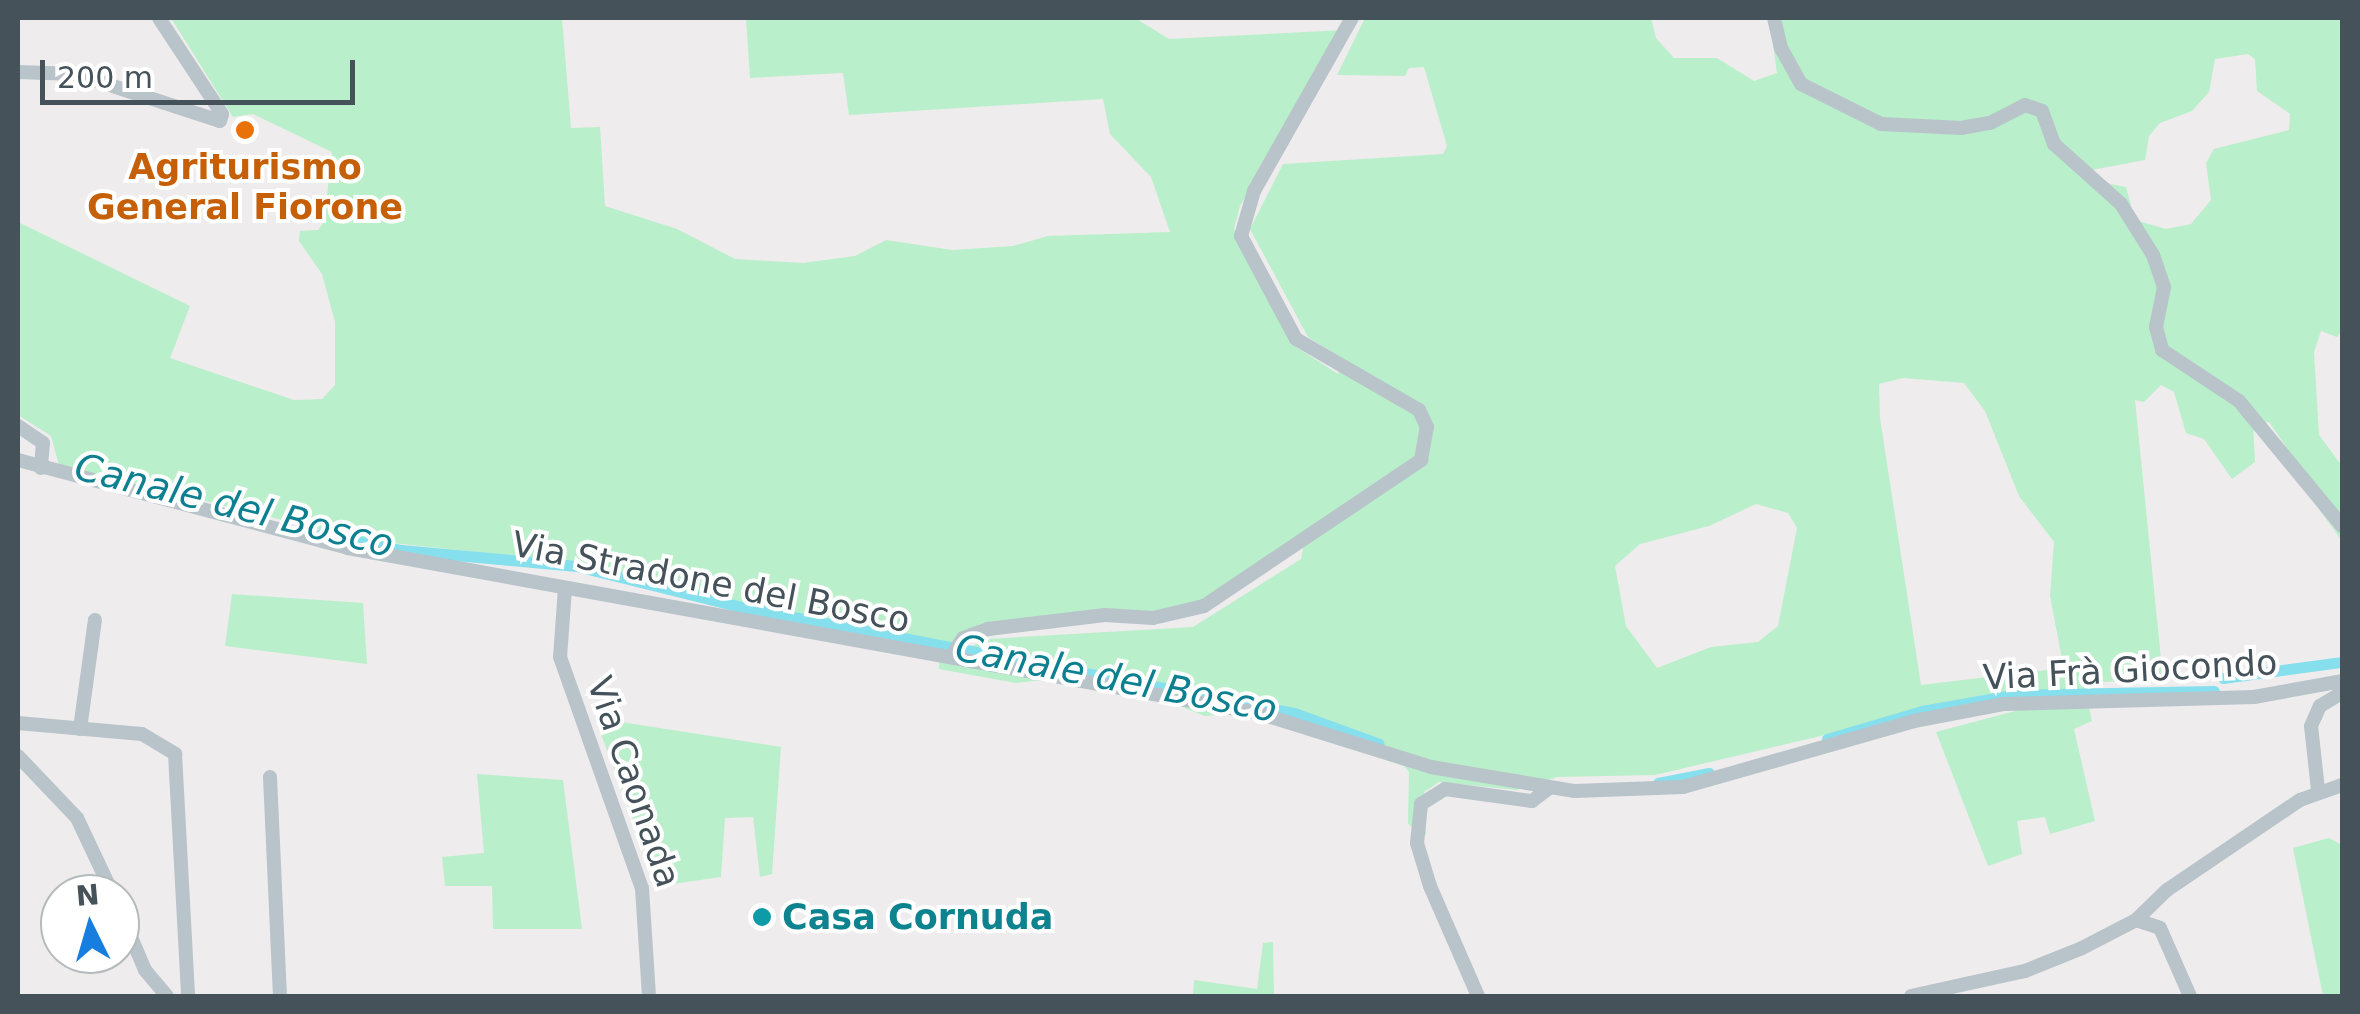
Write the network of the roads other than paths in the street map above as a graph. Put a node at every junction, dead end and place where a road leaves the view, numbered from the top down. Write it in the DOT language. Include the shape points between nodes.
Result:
graph roads {
  1 [pos="158,18"];
  2 [pos="1352,18"];
  3 [pos="1774,18"];
  4 [pos="18,72"];
  5 [pos="18,426"];
  6 [pos="18,460"];
  7 [pos="43,462"];
  8 [pos="2342,526"];
  9 [pos="565,588"];
  10 [pos="95,620"];
  11 [pos="953,651"];
  12 [pos="2342,681"];
  13 [pos="2342,692"];
  14 [pos="18,723"];
  15 [pos="80,729"];
  16 [pos="1805,754"];
  17 [pos="18,756"];
  18 [pos="270,777"];
  19 [pos="2342,785"];
  20 [pos="1549,788"];
  21 [pos="2318,790"];
  22 [pos="104,874"];
  23 [pos="2136,920"];
  24 [pos="140,958"];
  25 [pos="167,996"];
  26 [pos="188,996"];
  27 [pos="280,996"];
  28 [pos="649,996"];
  29 [pos="1478,996"];
  30 [pos="1911,996"];
  31 [pos="2190,996"];
  1 -- 4 [label="street" via="222,114 220,122 76,74"];
  2 -- 11 [label="street" via="1254,191 1241,236 1296,338 1419,410 1427,426 1421,460 1204,606 1171,616 988,629"];
  3 -- 8 [label="street" via="1780,48 1801,84 1881,124 1961,128 1990,123 2025,105 2042,111 2054,144 2121,204 2153,255 2164,288 2156,328 2162,350 2182,370 2239,401"];
  5 -- 7 [label="street" via="39,439"];
  6 -- 7 [label="street, Via Stradone del Bosco"];
  7 -- 9 [label="street, Via Stradone del Bosco" via="298,536"];
  9 -- 11 [label="street, Via Stradone del Bosco" via="593,587"];
  9 -- 28 [label="street, Via Caonada" via="560,656 642,888"];
  10 -- 15 [label="street"];
  11 -- 20 [label="street, Via Stradone del Bosco" via="1258,712 1431,767"];
  12 -- 16 [label="street, Via Frà Giocondo" via="2254,697 2004,704 1914,721"];
  13 -- 21 [label="street" via="2326,700 2311,726"];
  14 -- 15 [label="street"];
  15 -- 26 [label="street" via="142,734 175,754"];
  16 -- 20 [label="street, Via Stradone del Bosco" via="1683,787 1610,794"];
  17 -- 22 [label="street" via="77,818"];
  18 -- 27 [label="street"];
  19 -- 21 [label="street"];
  20 -- 29 [label="street" via="1532,802 1461,789 1421,804 1416,826 1424,864"];
  21 -- 23 [label="street" via="2167,890"];
  23 -- 30 [label="street" via="2024,971"];
  23 -- 31 [label="street" via="2160,928"];
  24 -- 25 [label="street"];
}
